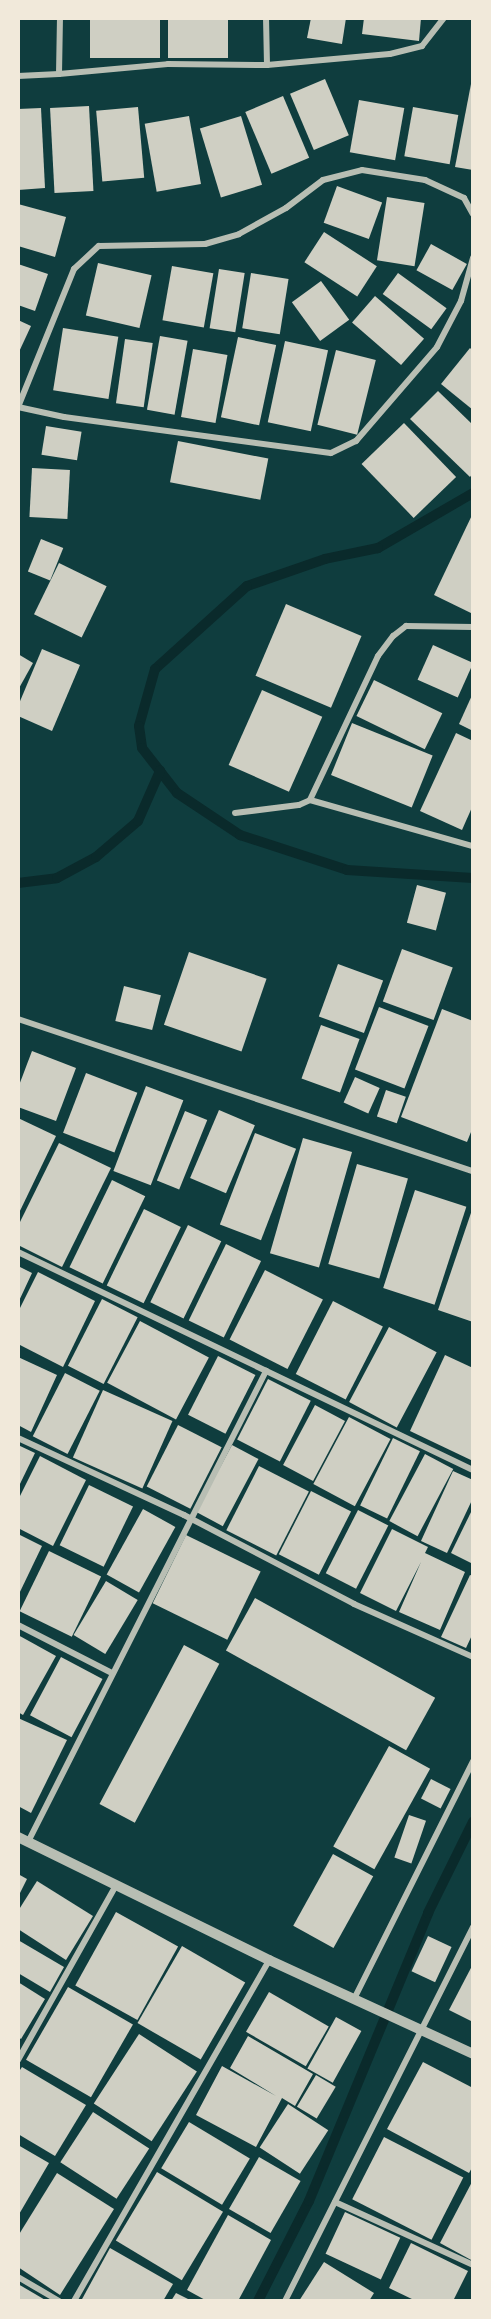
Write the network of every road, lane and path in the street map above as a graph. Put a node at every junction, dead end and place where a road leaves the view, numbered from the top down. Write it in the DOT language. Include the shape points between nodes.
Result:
graph roads {
  1 [pos="60,18"];
  2 [pos="266,18"];
  3 [pos="444,18"];
  4 [pos="267,65"];
  5 [pos="59,74"];
  6 [pos="18,76"];
  7 [pos="473,214"];
  8 [pos="473,258"];
  9 [pos="18,407"];
  10 [pos="473,627"];
  11 [pos="310,800"];
  12 [pos="235,813"];
  13 [pos="473,846"];
  14 [pos="18,1019"];
  15 [pos="473,1171"];
  16 [pos="18,1252"];
  17 [pos="266,1371"];
  18 [pos="18,1438"];
  19 [pos="473,1470"];
  20 [pos="190,1519"];
  21 [pos="18,1625"];
  22 [pos="473,1657"];
  23 [pos="112,1673"];
  24 [pos="473,1761"];
  25 [pos="23,1840"];
  26 [pos="115,1887"];
  27 [pos="473,1927"];
  28 [pos="269,1960"];
  29 [pos="354,1999"];
  30 [pos="422,2029"];
  31 [pos="473,2054"];
  32 [pos="18,2060"];
  33 [pos="335,2202"];
  34 [pos="473,2265"];
  35 [pos="18,2277"];
  36 [pos="59,2301"];
  37 [pos="74,2301"];
  38 [pos="285,2301"];
  1 -- 5 [label="street"];
  2 -- 4 [label="street"];
  3 -- 4 [label="street" via="422,46 390,54"];
  4 -- 5 [label="street" via="168,64"];
  5 -- 6 [label="street"];
  7 -- 9 [label="street" via="464,198 425,180 362,170 323,180 286,208 239,234 216,241 99,246 74,269"];
  8 -- 9 [label="street" via="461,301 437,347 356,441 332,453 64,417"];
  10 -- 11 [label="street" via="406,626 393,636 378,657"];
  11 -- 12 [label="street" via="299,805"];
  11 -- 13 [label="street"];
  14 -- 15 [label="street"];
  16 -- 17 [label="street"];
  17 -- 19 [label="street"];
  17 -- 20 [label="street"];
  18 -- 20 [label="street"];
  20 -- 22 [label="street" via="354,1604"];
  20 -- 23 [label="street"];
  21 -- 23 [label="street"];
  23 -- 25 [label="street"];
  24 -- 29 [label="street"];
  25 -- 26 [label="street"];
  26 -- 28 [label="street"];
  26 -- 32 [label="street"];
  27 -- 30 [label="street"];
  28 -- 29 [label="street"];
  28 -- 37 [label="street"];
  29 -- 30 [label="street"];
  30 -- 31 [label="street"];
  30 -- 33 [label="street"];
  33 -- 34 [label="street"];
  33 -- 38 [label="street"];
  35 -- 36 [label="street"];
}
